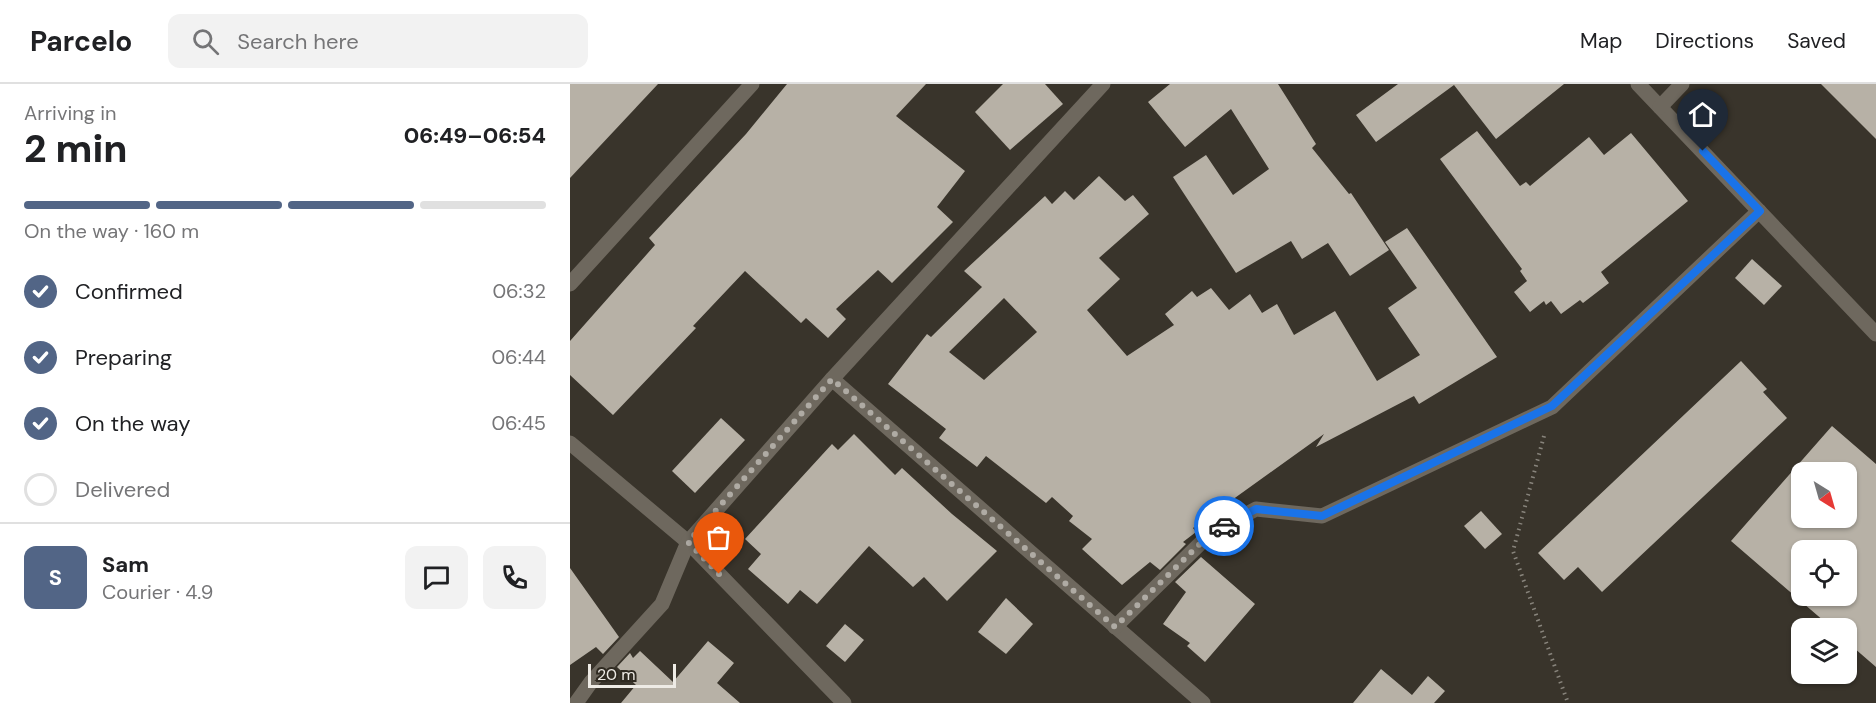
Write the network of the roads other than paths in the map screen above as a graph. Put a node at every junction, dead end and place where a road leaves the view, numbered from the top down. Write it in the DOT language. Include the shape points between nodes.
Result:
graph roads {
  1 [pos="752,84"];
  2 [pos="1104,84"];
  3 [pos="1638,84"];
  4 [pos="1682,84"];
  5 [pos="1660,107"];
  6 [pos="1760,211"];
  7 [pos="570,284"];
  8 [pos="1876,334"];
  9 [pos="832,379"];
  10 [pos="570,443"];
  11 [pos="688,542"];
  12 [pos="1115,627"];
  13 [pos="576,703"];
  14 [pos="844,703"];
  15 [pos="1203,703"];
  1 -- 7 [label="street"];
  2 -- 9 [label="street"];
  3 -- 5 [label="street"];
  4 -- 5 [label="street"];
  5 -- 6 [label="street"];
  6 -- 8 [label="street"];
  6 -- 12 [label="street" via="1552,406 1322,516 1256,509 1210,534"];
  9 -- 11 [label="street"];
  9 -- 12 [label="street"];
  10 -- 11 [label="street"];
  11 -- 13 [label="street" via="662,604"];
  11 -- 14 [label="street"];
  12 -- 15 [label="street"];
}
